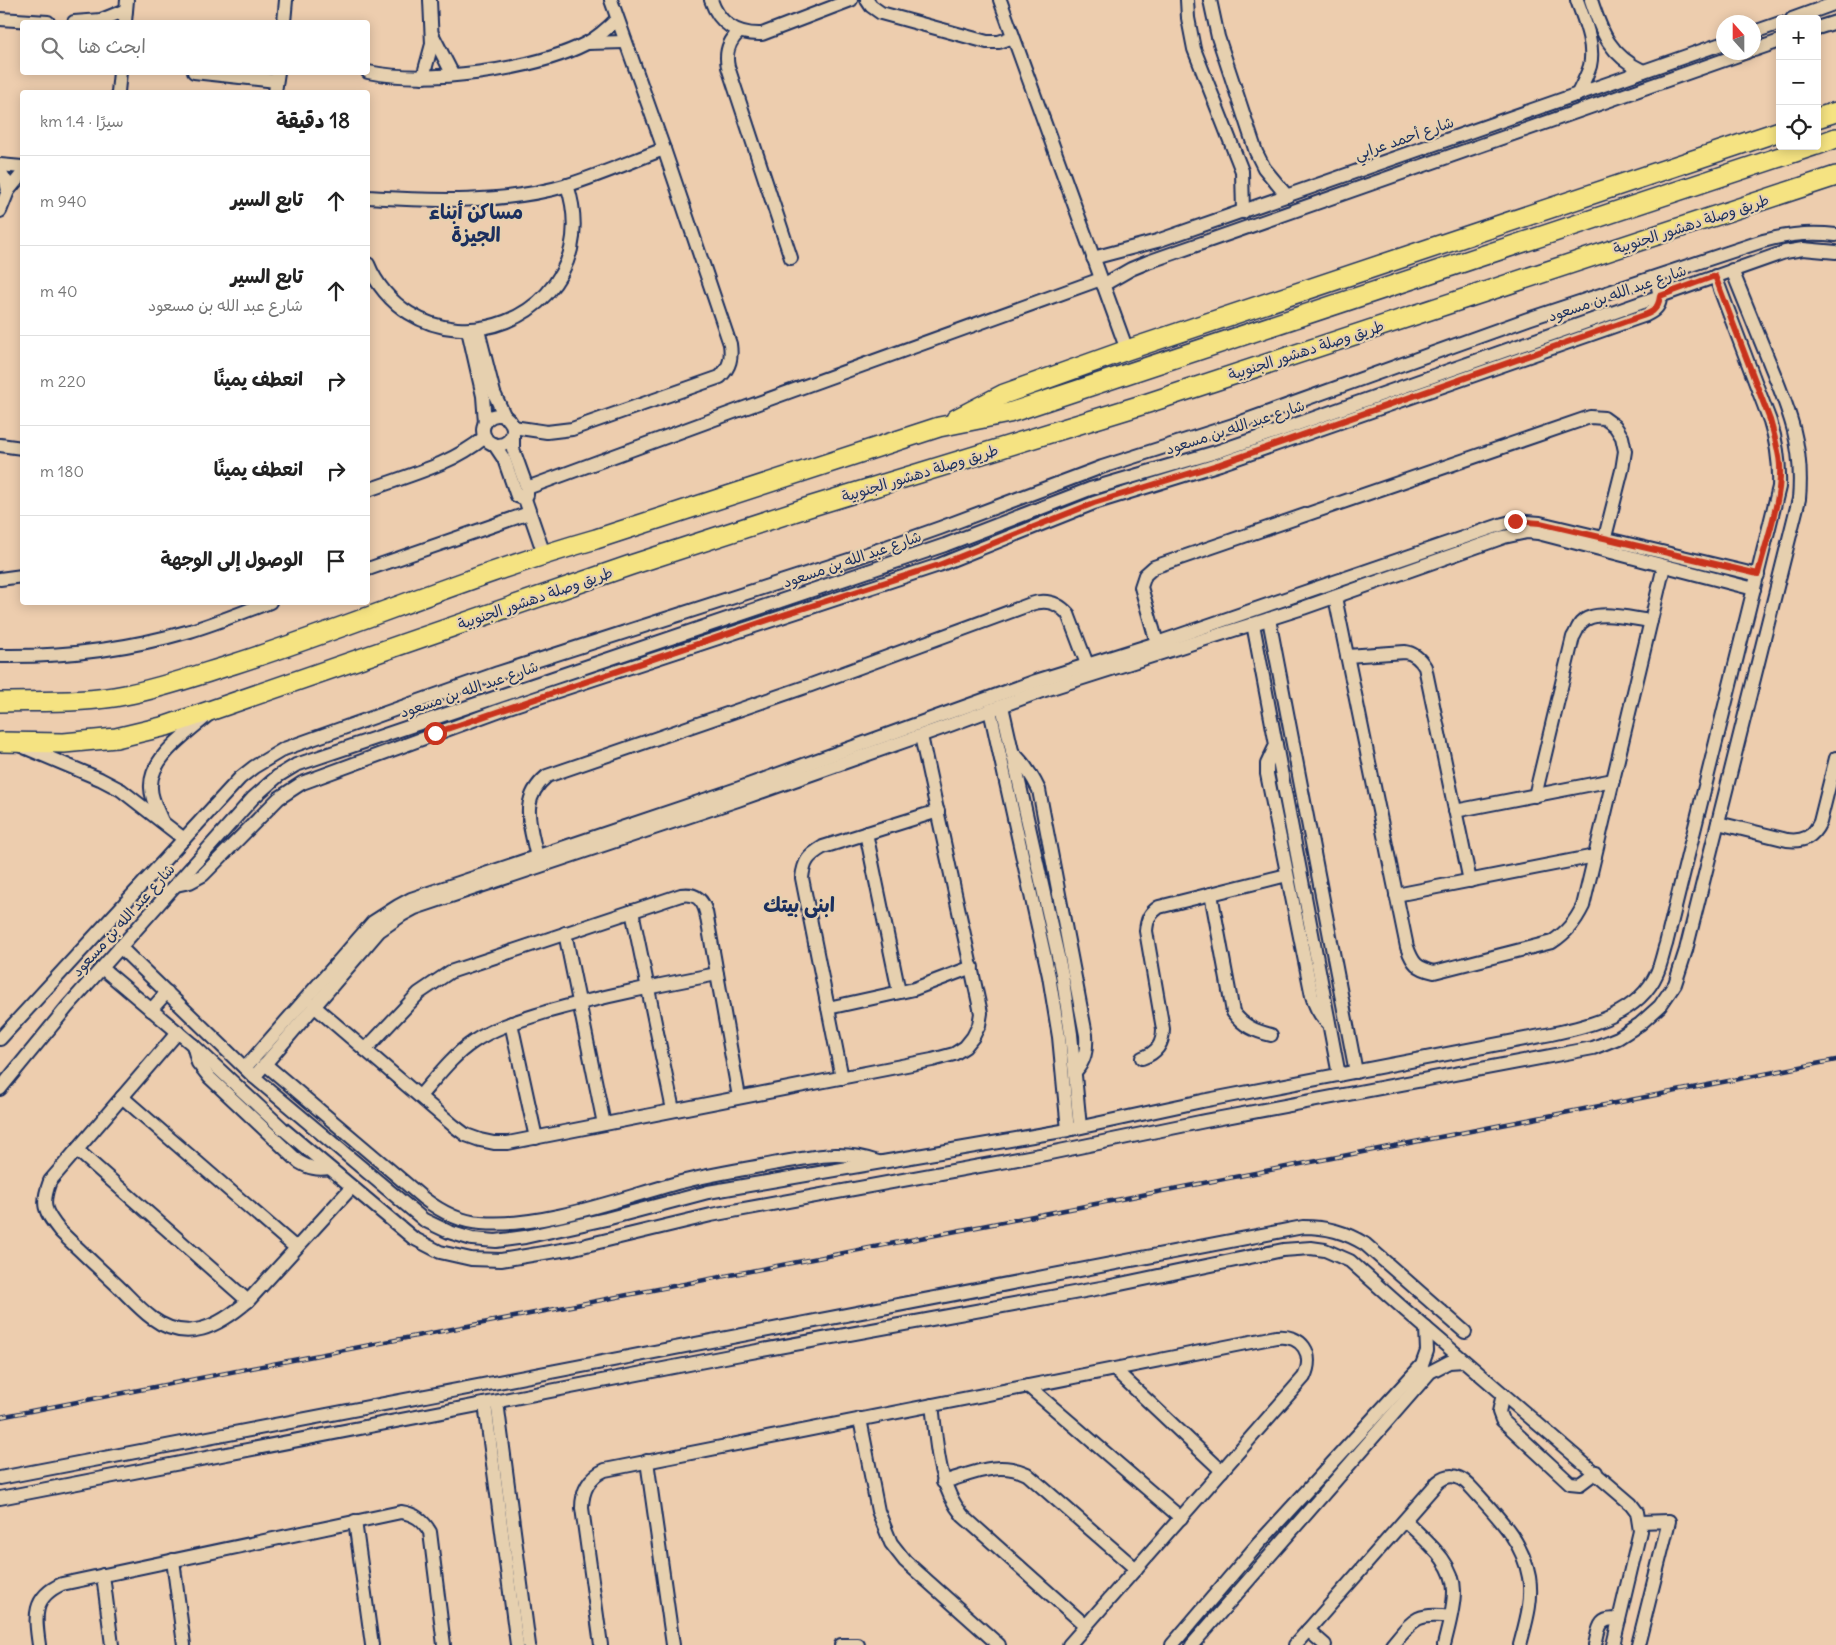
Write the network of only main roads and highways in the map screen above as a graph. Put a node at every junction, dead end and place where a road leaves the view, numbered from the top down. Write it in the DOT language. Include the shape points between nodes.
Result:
graph roads {
  1 [pos="1836,112"];
  2 [pos="1821,117"];
  3 [pos="1776,132"];
  4 [pos="1836,138"];
  5 [pos="1821,144"];
  6 [pos="1801,150"];
  7 [pos="1836,176"];
  8 [pos="939,427"];
  9 [pos="0,702"];
  10 [pos="6,742"];
  1 -- 2 [label="highway"];
  3 -- 8 [label="highway" via="1127,350 1004,394"];
  4 -- 5 [label="highway"];
  6 -- 8 [label="highway" via="1009,413"];
  7 -- 10 [label="highway, طريق وصلة دهشور الجنوبية" via="1148,403 631,565 166,726 116,738 64,743"];
  8 -- 9 [label="highway" via="544,554 279,650 175,683 124,696"];
}
